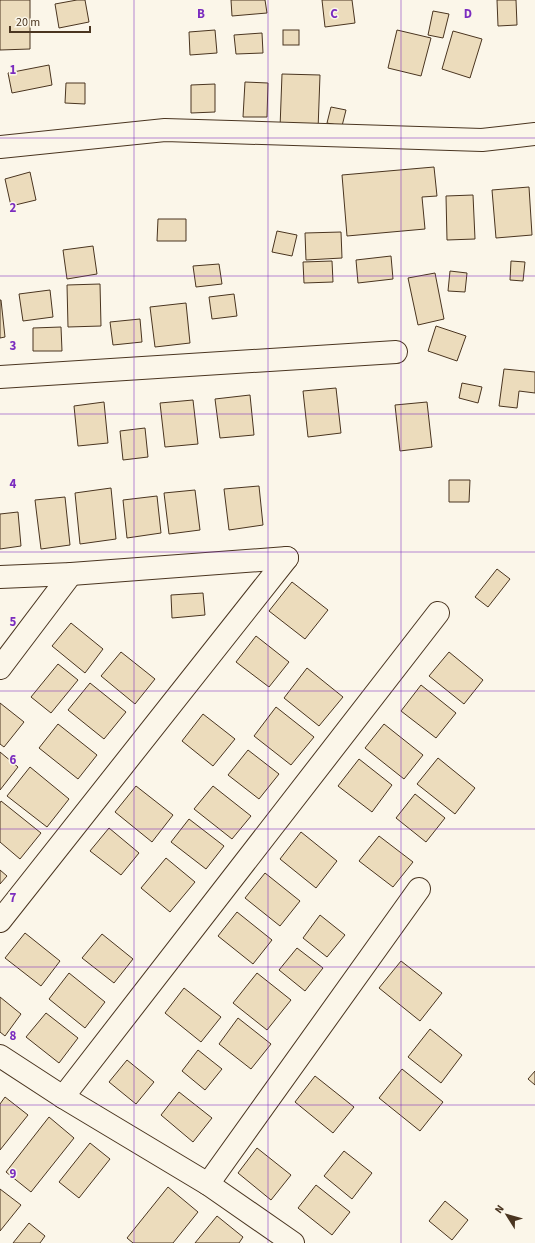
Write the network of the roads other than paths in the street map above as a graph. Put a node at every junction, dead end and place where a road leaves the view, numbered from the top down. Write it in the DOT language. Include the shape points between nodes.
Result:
graph roads {
  1 [pos="535,134"];
  2 [pos="0,147"];
  3 [pos="396,352"];
  4 [pos="0,377"];
  5 [pos="72,574"];
  6 [pos="0,577"];
  7 [pos="438,613"];
  8 [pos="0,668"];
  9 [pos="419,889"];
  10 [pos="0,922"];
  11 [pos="0,1056"];
  12 [pos="63,1097"];
  13 [pos="208,1184"];
  14 [pos="293,1243"];
  1 -- 2 [label="street" via="482,140 165,130"];
  3 -- 4 [label="street"];
  5 -- 6 [label="street"];
  5 -- 8 [label="street"];
  5 -- 10 [label="street" via="287,558"];
  7 -- 12 [label="street"];
  9 -- 13 [label="street"];
  11 -- 12 [label="street"];
  12 -- 13 [label="street"];
  13 -- 14 [label="street"];
}
